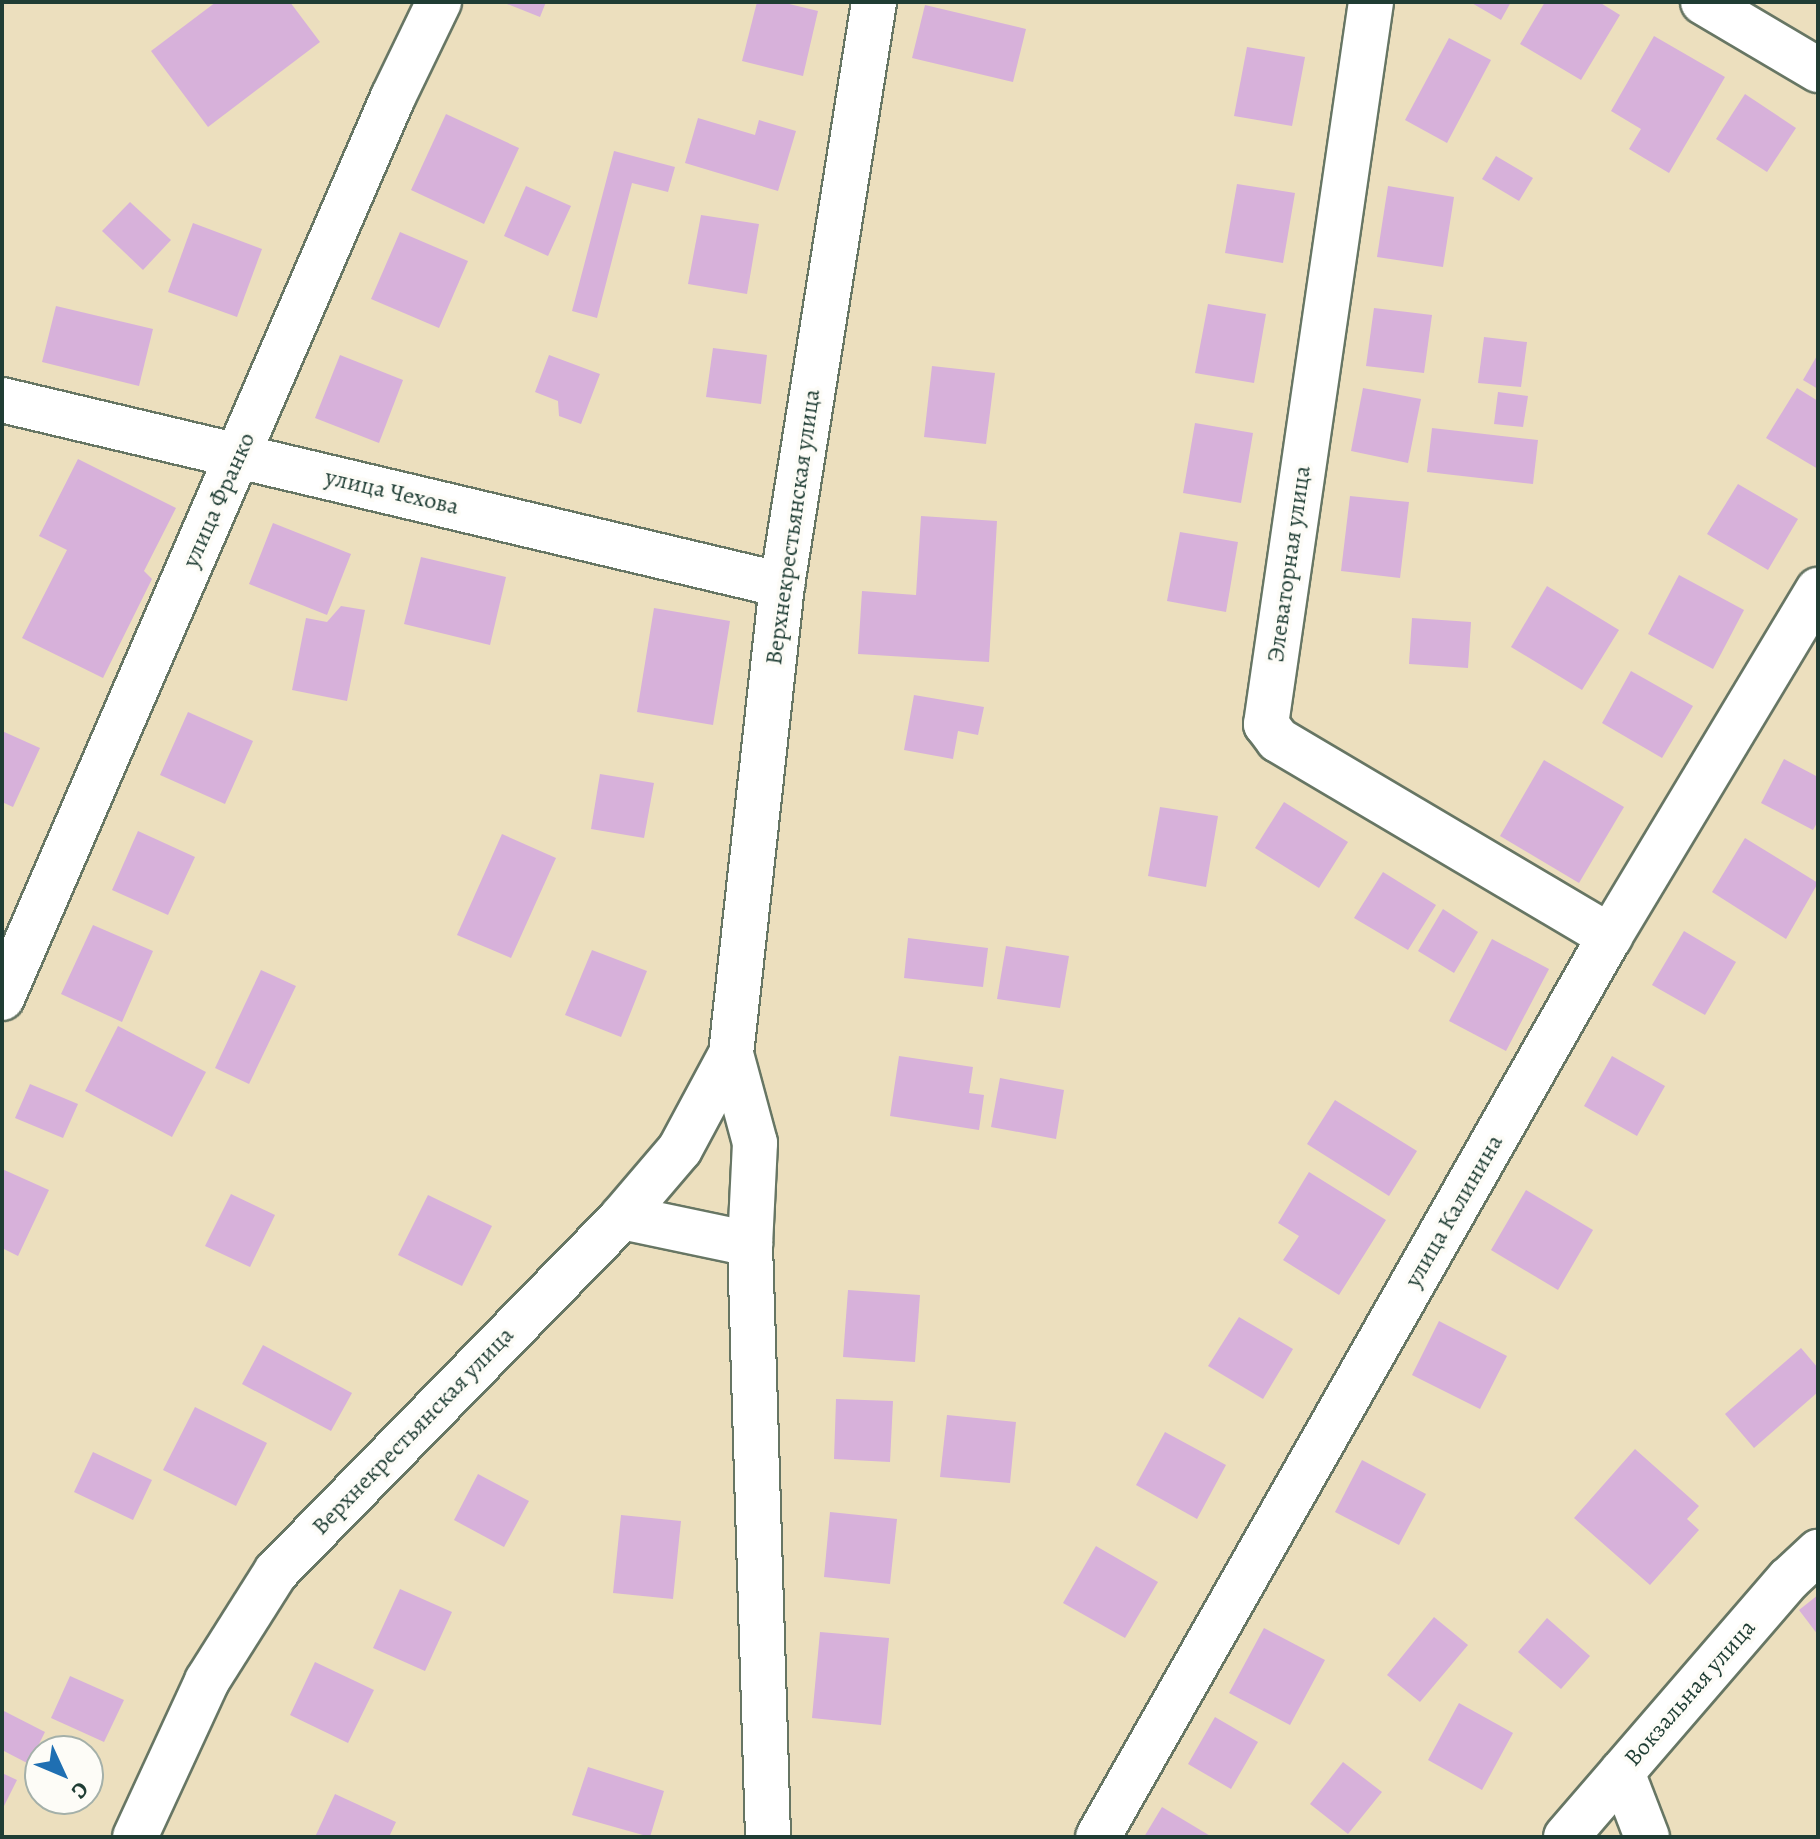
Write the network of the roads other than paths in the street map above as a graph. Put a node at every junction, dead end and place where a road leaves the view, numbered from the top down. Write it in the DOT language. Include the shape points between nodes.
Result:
graph roads {
  1 [pos="439,2"];
  2 [pos="874,2"];
  3 [pos="1371,2"];
  4 [pos="1703,2"];
  5 [pos="1818,70"];
  6 [pos="2,400"];
  7 [pos="238,456"];
  8 [pos="782,585"];
  9 [pos="1818,590"];
  10 [pos="1610,936"];
  11 [pos="2,998"];
  12 [pos="731,1054"];
  13 [pos="622,1217"];
  14 [pos="750,1244"];
  15 [pos="1818,1552"];
  16 [pos="1622,1772"];
  17 [pos="135,1837"];
  18 [pos="768,1837"];
  19 [pos="1098,1837"];
  20 [pos="1566,1837"];
  21 [pos="1647,1837"];
  1 -- 7 [label="street, улица Франко"];
  2 -- 8 [label="street, Верхнекрестьянская улица"];
  3 -- 10 [label="street, Элеваторная улица" via="1266,724 1278,740"];
  4 -- 5 [label="street"];
  6 -- 7 [label="street, улица Чехова"];
  7 -- 8 [label="street, улица Чехова"];
  7 -- 11 [label="street, улица Франко"];
  8 -- 12 [label="street, Верхнекрестьянская улица"];
  9 -- 10 [label="street, улица Калинина"];
  10 -- 19 [label="street, улица Калинина"];
  12 -- 13 [label="street, Верхнекрестьянская улица" via="680,1149"];
  12 -- 14 [label="street, Верхнекрестьянская улица" via="755,1143"];
  13 -- 14 [label="street"];
  13 -- 17 [label="street, Верхнекрестьянская улица" via="276,1572 207,1681"];
  14 -- 18 [label="street, Верхнекрестьянская улица"];
  15 -- 16 [label="street, Вокзальная улица"];
  16 -- 20 [label="street, Вокзальная улица"];
  16 -- 21 [label="street"];
}
